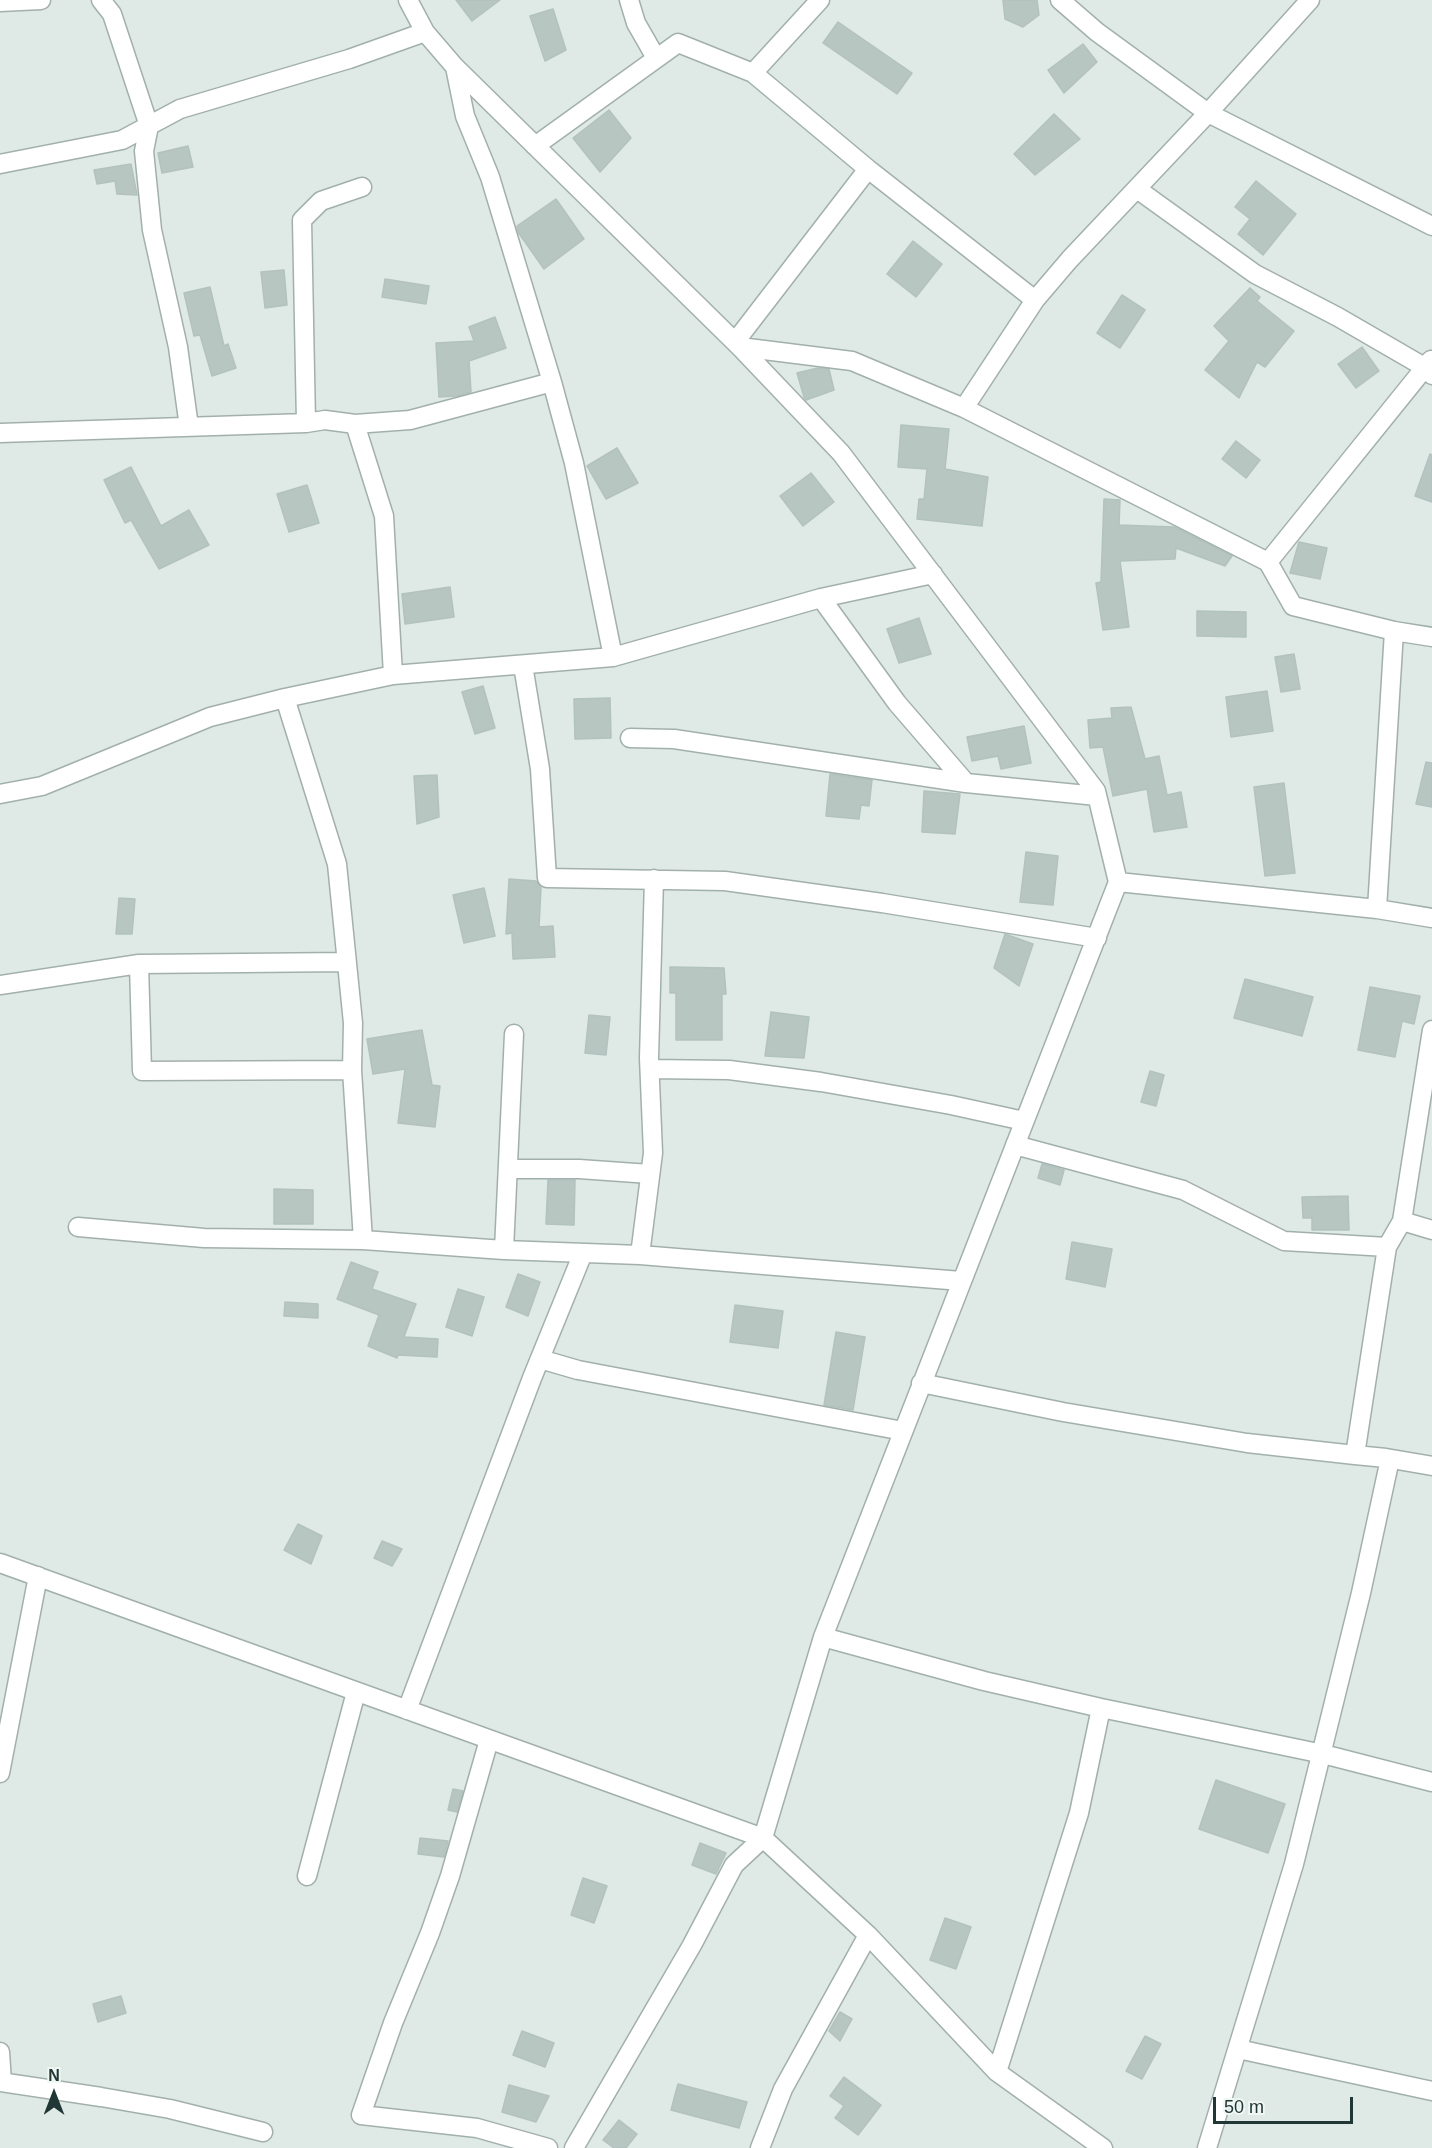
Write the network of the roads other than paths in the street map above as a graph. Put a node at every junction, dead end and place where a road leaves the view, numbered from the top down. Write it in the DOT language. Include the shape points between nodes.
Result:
graph roads {
  1 [pos="41,0"];
  2 [pos="101,0"];
  3 [pos="408,0"];
  4 [pos="629,0"];
  5 [pos="820,0"];
  6 [pos="1060,0"];
  7 [pos="1310,0"];
  8 [pos="0,2"];
  9 [pos="425,32"];
  10 [pos="656,58"];
  11 [pos="455,67"];
  12 [pos="753,73"];
  13 [pos="1208,113"];
  14 [pos="149,126"];
  15 [pos="535,146"];
  16 [pos="0,164"];
  17 [pos="868,169"];
  18 [pos="362,187"];
  19 [pos="1137,189"];
  20 [pos="1432,226"];
  21 [pos="1035,300"];
  22 [pos="738,345"];
  23 [pos="1430,367"];
  24 [pos="552,382"];
  25 [pos="964,408"];
  26 [pos="306,423"];
  27 [pos="355,424"];
  28 [pos="189,427"];
  29 [pos="0,433"];
  30 [pos="1268,562"];
  31 [pos="933,574"];
  32 [pos="821,598"];
  33 [pos="1394,631"];
  34 [pos="1432,637"];
  35 [pos="613,657"];
  36 [pos="522,665"];
  37 [pos="393,675"];
  38 [pos="285,698"];
  39 [pos="630,738"];
  40 [pos="966,783"];
  41 [pos="0,794"];
  42 [pos="1097,796"];
  43 [pos="654,879"];
  44 [pos="1119,882"];
  45 [pos="1377,909"];
  46 [pos="1432,918"];
  47 [pos="1097,938"];
  48 [pos="346,962"];
  49 [pos="139,964"];
  50 [pos="0,985"];
  51 [pos="1432,1030"];
  52 [pos="514,1034"];
  53 [pos="650,1069"];
  54 [pos="352,1070"];
  55 [pos="1024,1120"];
  56 [pos="1014,1145"];
  57 [pos="508,1168"];
  58 [pos="650,1174"];
  59 [pos="1402,1221"];
  60 [pos="78,1227"];
  61 [pos="1432,1230"];
  62 [pos="363,1240"];
  63 [pos="1387,1247"];
  64 [pos="504,1250"];
  65 [pos="583,1253"];
  66 [pos="640,1255"];
  67 [pos="962,1281"];
  68 [pos="540,1359"];
  69 [pos="921,1383"];
  70 [pos="903,1431"];
  71 [pos="1355,1455"];
  72 [pos="1390,1459"];
  73 [pos="1432,1466"];
  74 [pos="0,1563"];
  75 [pos="38,1576"];
  76 [pos="823,1637"];
  77 [pos="356,1692"];
  78 [pos="1101,1708"];
  79 [pos="407,1710"];
  80 [pos="489,1740"];
  81 [pos="1323,1754"];
  82 [pos="0,1773"];
  83 [pos="1432,1782"];
  84 [pos="763,1838"];
  85 [pos="307,1876"];
  86 [pos="868,1935"];
  87 [pos="1238,2049"];
  88 [pos="0,2052"];
  89 [pos="997,2072"];
  90 [pos="1,2082"];
  91 [pos="1432,2091"];
  92 [pos="263,2132"];
  93 [pos="548,2148"];
  94 [pos="574,2148"];
  95 [pos="760,2148"];
  96 [pos="1103,2148"];
  97 [pos="1207,2148"];
  1 -- 8 [label="street"];
  2 -- 14 [label="street" via="112,14"];
  3 -- 9 [label="street"];
  4 -- 10 [label="street" via="636,23"];
  5 -- 12 [label="street"];
  6 -- 13 [label="street"];
  7 -- 13 [label="street"];
  9 -- 11 [label="street"];
  9 -- 14 [label="street" via="180,109"];
  10 -- 12 [label="street" via="678,43"];
  10 -- 15 [label="street"];
  11 -- 15 [label="street"];
  11 -- 24 [label="street" via="465,116 490,177"];
  12 -- 17 [label="street"];
  13 -- 19 [label="street"];
  13 -- 20 [label="street"];
  14 -- 16 [label="street" via="122,140"];
  14 -- 28 [label="street" via="144,152 152,230 178,347"];
  15 -- 22 [label="street"];
  17 -- 21 [label="street"];
  17 -- 22 [label="street"];
  18 -- 26 [label="street" via="321,201 302,220"];
  19 -- 21 [label="street"];
  19 -- 23 [label="street" via="1255,274"];
  21 -- 25 [label="street"];
  22 -- 25 [label="street" via="852,361"];
  22 -- 31 [label="street" via="841,453"];
  23 -- 30 [label="street"];
  24 -- 27 [label="street" via="410,420"];
  24 -- 35 [label="street" via="574,463"];
  25 -- 30 [label="street"];
  26 -- 27 [label="street" via="325,420"];
  26 -- 28 [label="street"];
  27 -- 37 [label="street" via="384,516"];
  28 -- 29 [label="street"];
  30 -- 33 [label="street" via="1293,606"];
  31 -- 32 [label="street"];
  31 -- 42 [label="street"];
  32 -- 35 [label="street"];
  32 -- 40 [label="street" via="897,703"];
  33 -- 34 [label="street"];
  33 -- 45 [label="street"];
  35 -- 36 [label="street"];
  36 -- 37 [label="street"];
  36 -- 43 [label="street" via="540,769 547,878"];
  37 -- 38 [label="street"];
  38 -- 41 [label="street" via="210,717 42,786"];
  38 -- 48 [label="street" via="337,864"];
  39 -- 40 [label="street" via="674,739"];
  40 -- 42 [label="street"];
  42 -- 44 [label="street"];
  43 -- 47 [label="street" via="725,881"];
  43 -- 53 [label="street"];
  44 -- 45 [label="street"];
  44 -- 47 [label="street"];
  45 -- 46 [label="street"];
  47 -- 55 [label="street"];
  48 -- 49 [label="street"];
  48 -- 54 [label="street" via="353,1023"];
  49 -- 50 [label="street"];
  49 -- 54 [label="street" via="142,1071"];
  51 -- 59 [label="street"];
  52 -- 57 [label="street"];
  53 -- 55 [label="street" via="729,1070 810,1081"];
  53 -- 58 [label="street"];
  54 -- 62 [label="street"];
  55 -- 56 [label="street"];
  56 -- 63 [label="street" via="1183,1190 1284,1241"];
  56 -- 67 [label="street"];
  57 -- 58 [label="street"];
  57 -- 64 [label="street"];
  58 -- 66 [label="street"];
  59 -- 61 [label="street"];
  59 -- 63 [label="street"];
  60 -- 62 [label="street" via="204,1238"];
  62 -- 64 [label="street"];
  63 -- 71 [label="street"];
  64 -- 65 [label="street"];
  65 -- 66 [label="street"];
  65 -- 68 [label="street"];
  66 -- 67 [label="street"];
  67 -- 69 [label="street"];
  68 -- 70 [label="street" via="578,1370"];
  68 -- 79 [label="street"];
  69 -- 70 [label="street"];
  69 -- 71 [label="street" via="1224,1439"];
  70 -- 76 [label="street"];
  71 -- 72 [label="street"];
  72 -- 73 [label="street"];
  72 -- 81 [label="street"];
  74 -- 75 [label="street"];
  75 -- 77 [label="street"];
  75 -- 82 [label="street"];
  76 -- 78 [label="street"];
  76 -- 84 [label="street"];
  77 -- 79 [label="street"];
  77 -- 85 [label="street"];
  78 -- 81 [label="street"];
  78 -- 89 [label="street" via="1079,1813"];
  79 -- 80 [label="street"];
  80 -- 84 [label="street"];
  80 -- 93 [label="street" via="444,1895 361,2115 477,2128"];
  81 -- 83 [label="street"];
  81 -- 87 [label="street"];
  84 -- 86 [label="street"];
  84 -- 94 [label="street" via="734,1865"];
  86 -- 89 [label="street"];
  86 -- 95 [label="street" via="783,2089"];
  87 -- 91 [label="street"];
  87 -- 97 [label="street"];
  88 -- 90 [label="street"];
  89 -- 96 [label="street"];
  90 -- 92 [label="street" via="170,2109"];
}
